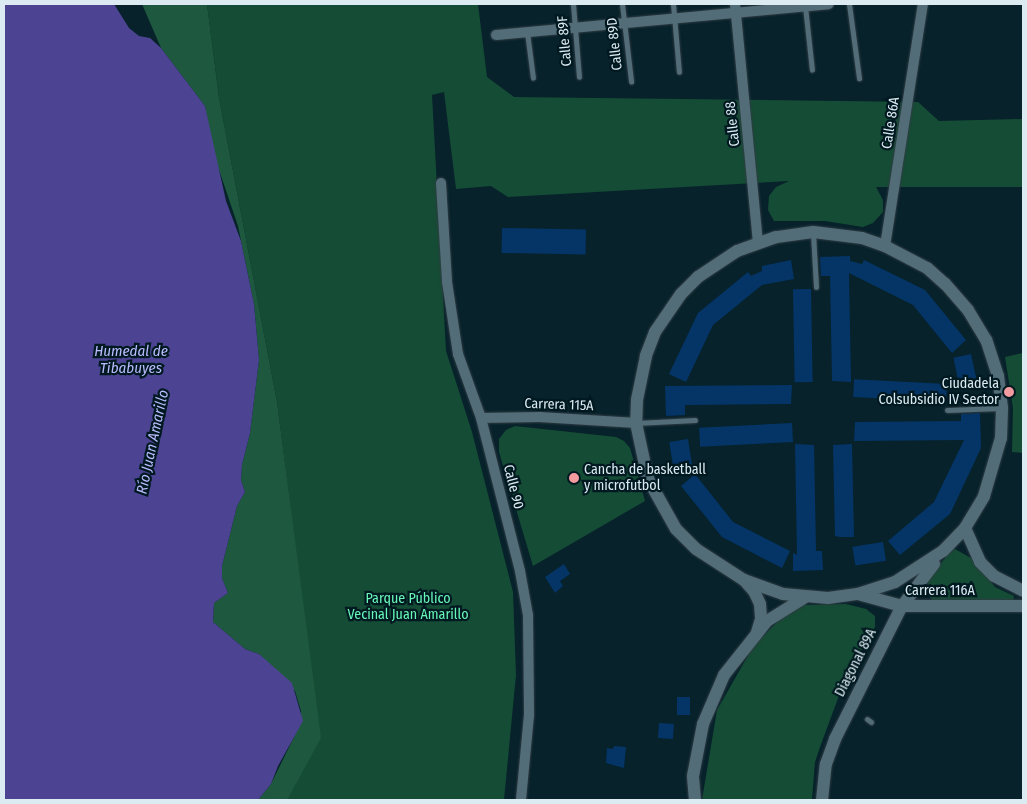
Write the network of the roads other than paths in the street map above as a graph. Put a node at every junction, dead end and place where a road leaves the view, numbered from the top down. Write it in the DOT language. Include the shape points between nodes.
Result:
graph roads {
  1 [pos="573,4"];
  2 [pos="622,4"];
  3 [pos="673,4"];
  4 [pos="829,4"];
  5 [pos="849,4"];
  6 [pos="923,4"];
  7 [pos="805,6"];
  8 [pos="735,9"];
  9 [pos="674,20"];
  10 [pos="625,24"];
  11 [pos="575,28"];
  12 [pos="527,32"];
  13 [pos="496,35"];
  14 [pos="812,70"];
  15 [pos="679,72"];
  16 [pos="579,77"];
  17 [pos="533,78"];
  18 [pos="860,78"];
  19 [pos="631,81"];
  20 [pos="441,183"];
  21 [pos="812,232"];
  22 [pos="758,242"];
  23 [pos="886,246"];
  24 [pos="816,287"];
  25 [pos="1002,408"];
  26 [pos="947,410"];
  27 [pos="481,418"];
  28 [pos="695,420"];
  29 [pos="636,423"];
  30 [pos="965,528"];
  31 [pos="943,551"];
  32 [pos="744,580"];
  33 [pos="895,582"];
  34 [pos="1023,591"];
  35 [pos="858,594"];
  36 [pos="804,598"];
  37 [pos="902,606"];
  38 [pos="1023,606"];
  39 [pos="757,632"];
  40 [pos="521,800"];
  41 [pos="695,800"];
  42 [pos="822,800"];
  1 -- 11 [label="lane, Calle 89F"];
  2 -- 10 [label="lane, Calle 89D"];
  3 -- 9 [label="lane"];
  4 -- 7 [label="street"];
  5 -- 18 [label="lane"];
  6 -- 23 [label="street, Calle 86A"];
  7 -- 8 [label="street"];
  7 -- 14 [label="lane"];
  8 -- 9 [label="street"];
  8 -- 22 [label="street, Calle 88"];
  9 -- 10 [label="street"];
  9 -- 15 [label="lane"];
  10 -- 11 [label="street"];
  10 -- 19 [label="lane, Calle 89D"];
  11 -- 12 [label="street"];
  11 -- 16 [label="lane, Calle 89F"];
  12 -- 13 [label="street"];
  12 -- 17 [label="lane"];
  20 -- 27 [label="street, Calle 90" via="447,282 458,354"];
  21 -- 22 [label="street, Diagonal 89A"];
  21 -- 23 [label="street, Diagonal 89A" via="862,238"];
  21 -- 24 [label="lane"];
  22 -- 29 [label="street, Diagonal 89A" via="704,272 667,312 640,376"];
  23 -- 25 [label="street, Diagonal 89A" via="927,268 968,310 986,340 998,376"];
  25 -- 26 [label="lane"];
  25 -- 30 [label="street, Diagonal 89A" via="995,468 984,496"];
  27 -- 29 [label="street, Carrera 115A" via="540,417"];
  27 -- 40 [label="street, Calle 90" via="528,615 529,715"];
  28 -- 29 [label="lane"];
  29 -- 32 [label="street, Diagonal 89A" via="648,479 666,513 696,549"];
  30 -- 31 [label="street, Diagonal 89A"];
  30 -- 34 [label="street, Carrera 116A" via="980,562 994,576"];
  31 -- 33 [label="street, Diagonal 89A"];
  31 -- 37 [label="street, Diagonal 89A"];
  32 -- 36 [label="street"];
  32 -- 39 [label="street" via="760,604"];
  33 -- 35 [label="street, Diagonal 89A"];
  33 -- 37 [label="street" via="902,596"];
  35 -- 36 [label="street"];
  35 -- 37 [label="street, Carrera 116A"];
  36 -- 39 [label="street" via="778,612"];
  37 -- 38 [label="street, Carrera 116A"];
  37 -- 42 [label="street, Diagonal 89A" via="835,739 826,764"];
  39 -- 41 [label="street" via="724,675 703,724 694,776"];
}
